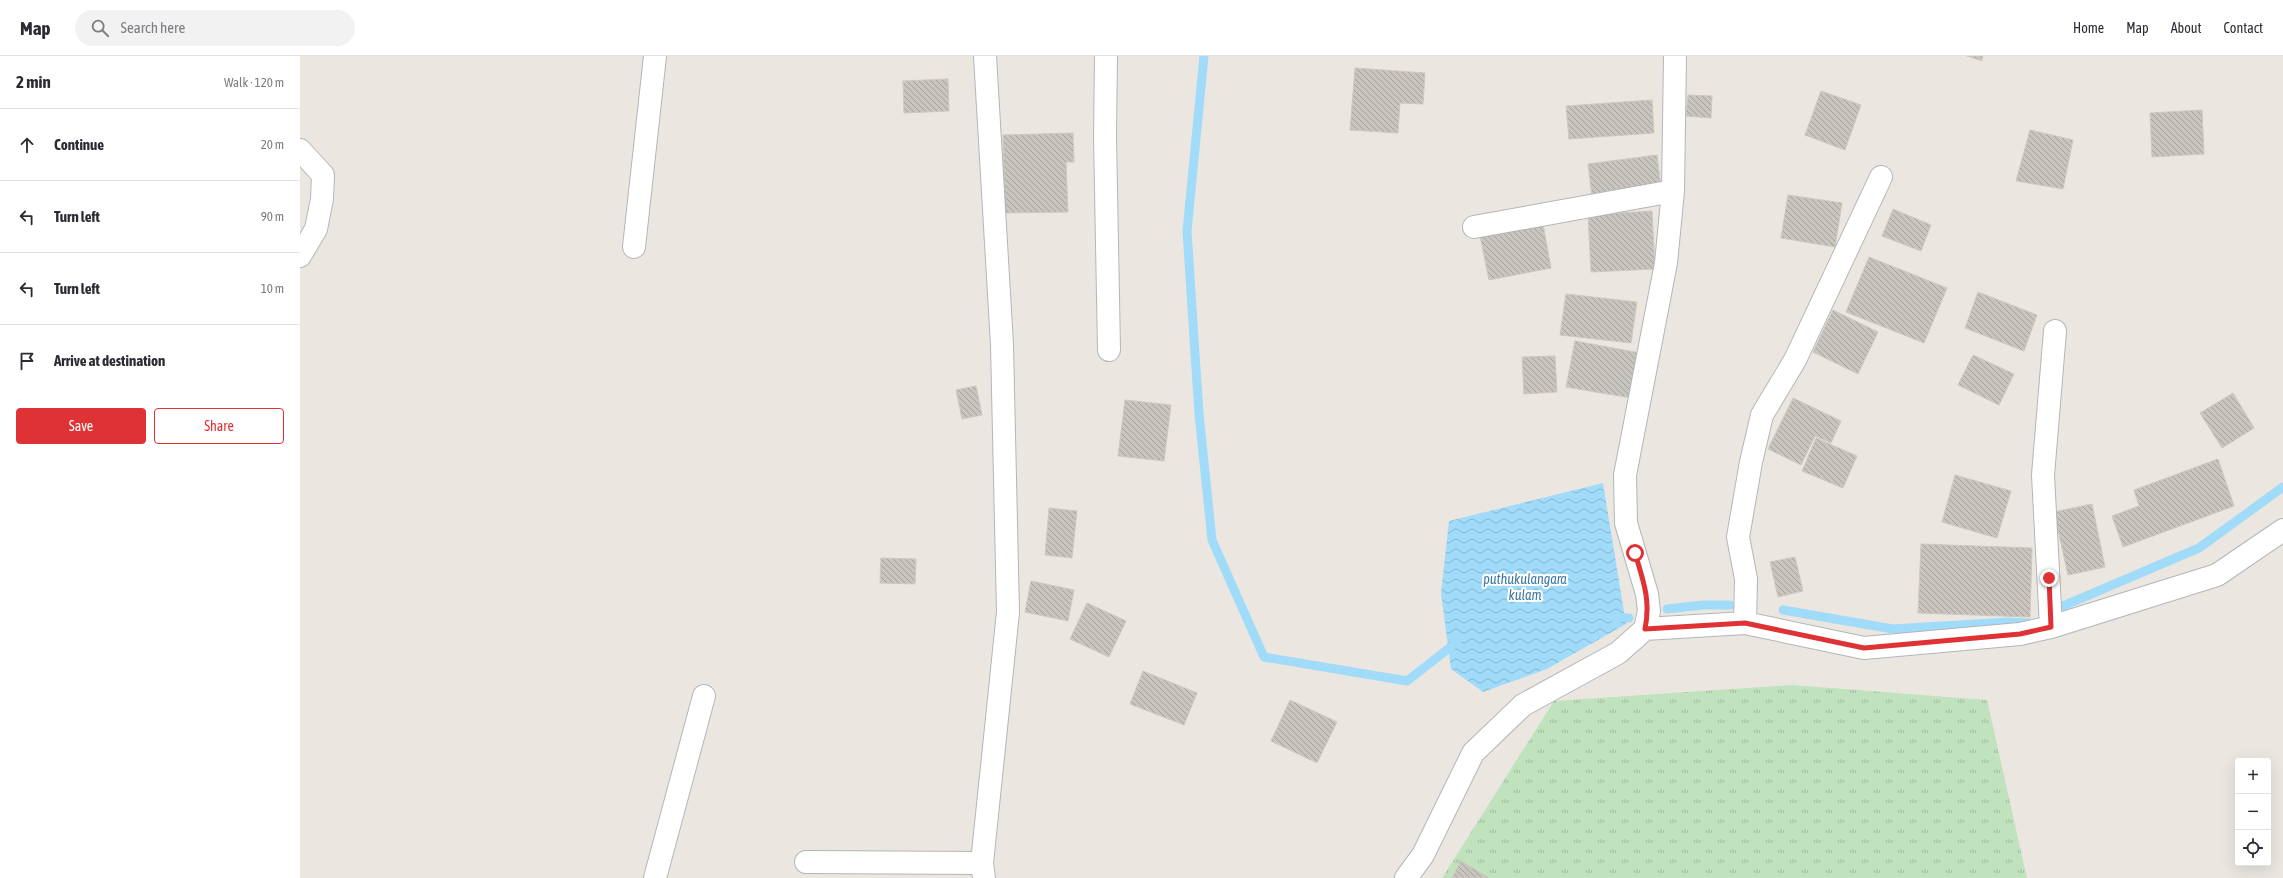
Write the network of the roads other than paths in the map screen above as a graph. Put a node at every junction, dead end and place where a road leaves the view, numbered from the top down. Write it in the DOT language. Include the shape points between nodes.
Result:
graph roads {
  1 [pos="656,56"];
  2 [pos="985,56"];
  3 [pos="1106,56"];
  4 [pos="1674,56"];
  5 [pos="300,150"];
  6 [pos="1881,177"];
  7 [pos="1673,191"];
  8 [pos="1474,227"];
  9 [pos="634,247"];
  10 [pos="300,256"];
  11 [pos="2055,331"];
  12 [pos="1109,350"];
  13 [pos="2283,530"];
  14 [pos="1745,623"];
  15 [pos="2051,627"];
  16 [pos="1645,629"];
  17 [pos="704,696"];
  18 [pos="806,862"];
  19 [pos="983,870"];
  20 [pos="655,878"];
  21 [pos="1406,878"];
  1 -- 9 [label="street"];
  2 -- 19 [label="street" via="1002,345 1008,612"];
  3 -- 12 [label="street"];
  4 -- 7 [label="street"];
  5 -- 10 [label="street" via="323,175 322,199 316,229"];
  6 -- 14 [label="street" via="1794,360 1762,415 1738,537 1746,579"];
  7 -- 8 [label="street"];
  7 -- 16 [label="street" via="1666,263 1625,475 1626,523 1647,594 1649,611"];
  11 -- 15 [label="street" via="2043,475"];
  13 -- 15 [label="street" via="2217,575"];
  14 -- 15 [label="street" via="1864,648 2005,636"];
  14 -- 16 [label="street"];
  16 -- 21 [label="street" via="1618,653 1523,705 1473,753 1423,855"];
  17 -- 20 [label="street"];
  18 -- 19 [label="street"];
}
